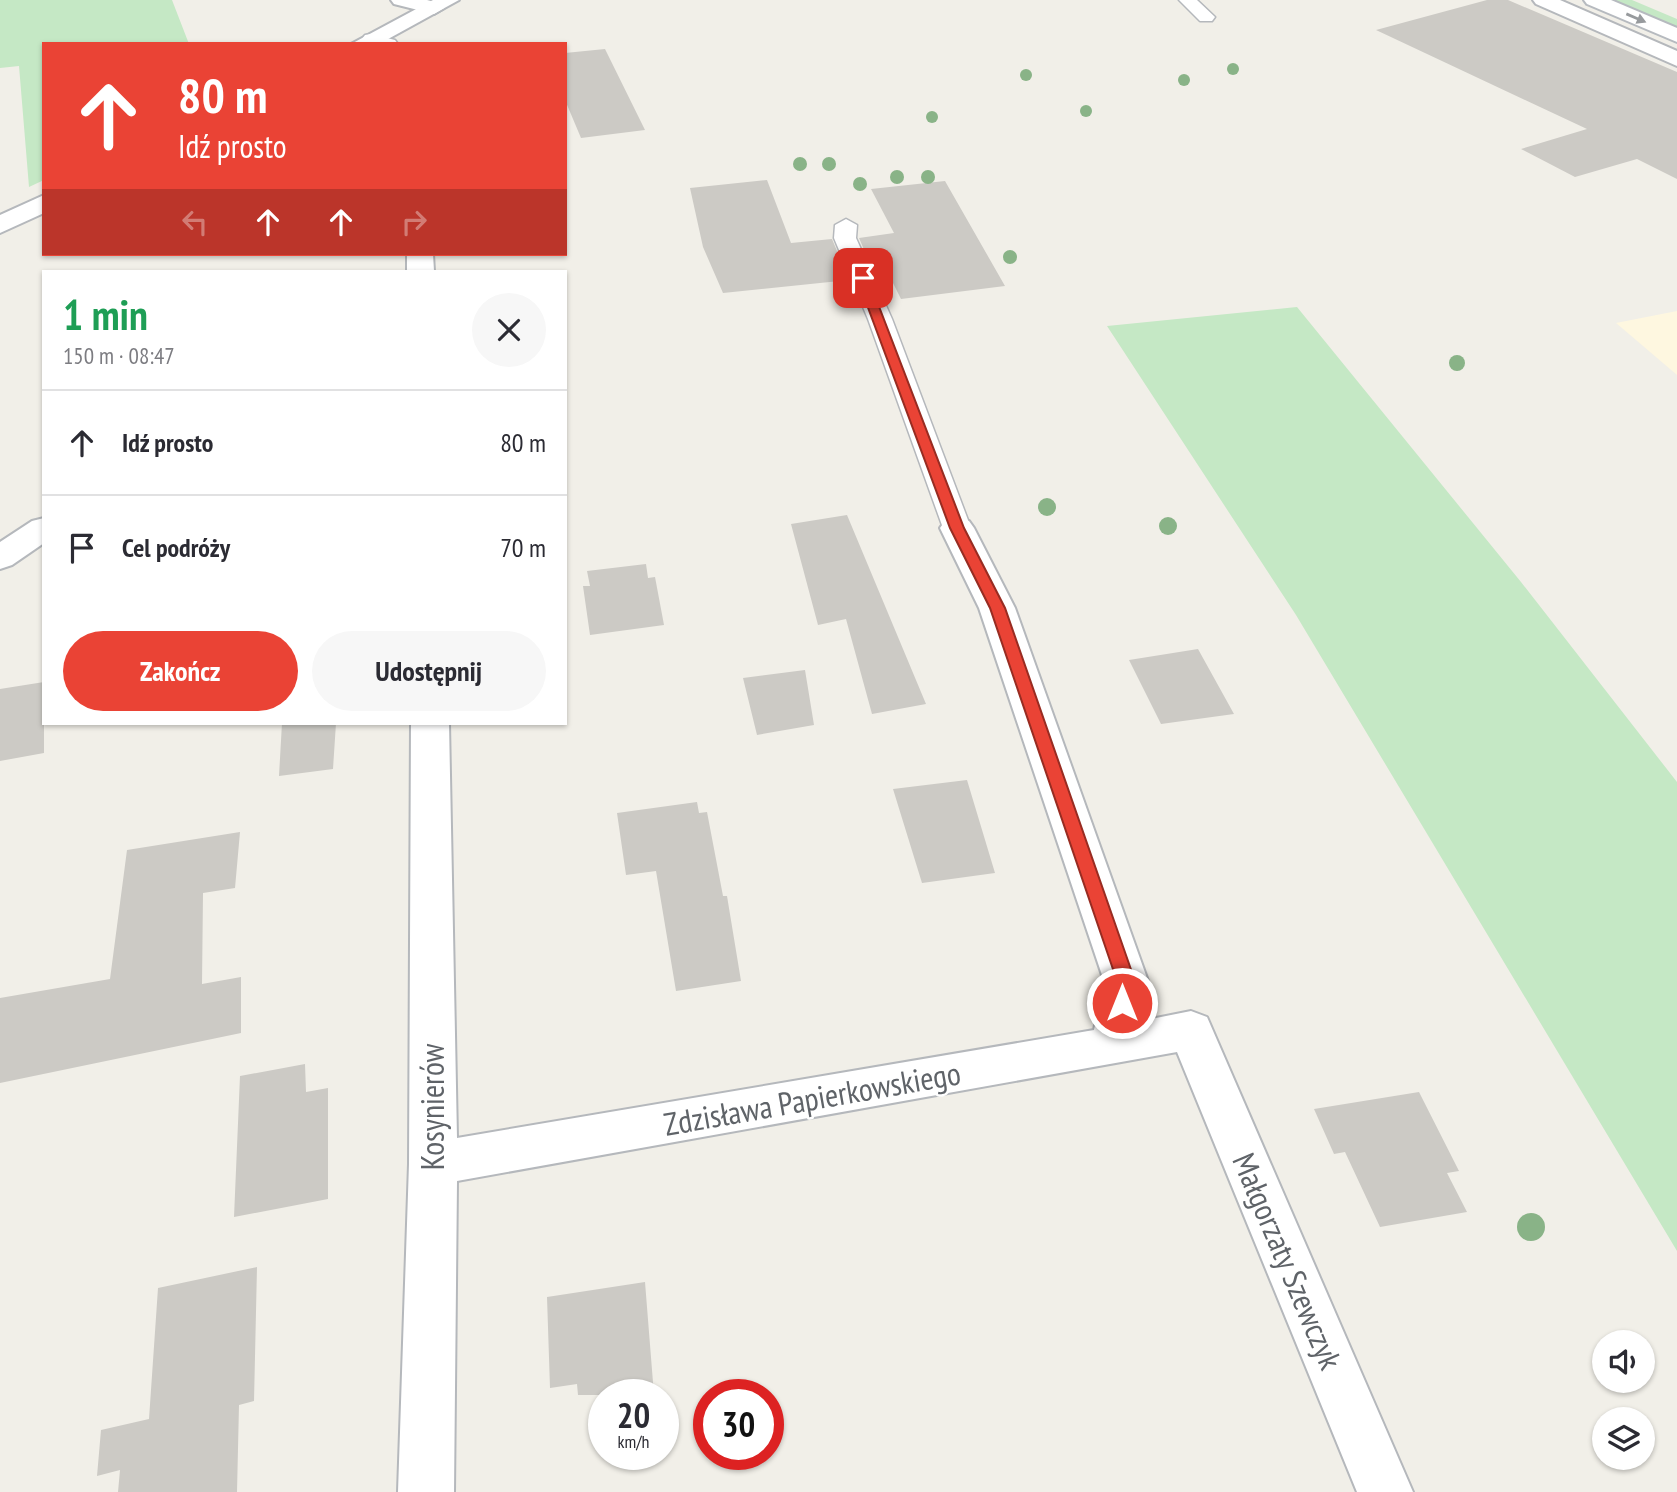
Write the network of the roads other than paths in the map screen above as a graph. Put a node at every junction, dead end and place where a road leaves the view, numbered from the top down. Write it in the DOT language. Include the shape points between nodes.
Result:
graph roads {
  1 [pos="401,0"];
  2 [pos="1187,0"];
  3 [pos="1543,0"];
  4 [pos="1594,0"];
  5 [pos="442,4"];
  6 [pos="1206,17"];
  7 [pos="1677,36"];
  8 [pos="374,42"];
  9 [pos="1677,59"];
  10 [pos="42,204"];
  11 [pos="0,225"];
  12 [pos="846,225"];
  13 [pos="42,528"];
  14 [pos="957,528"];
  15 [pos="0,558"];
  16 [pos="430,725"];
  17 [pos="1191,1030"];
  18 [pos="1114,1046"];
  19 [pos="433,1164"];
  20 [pos="426,1492"];
  21 [pos="1385,1492"];
  1 -- 5 [label="street"];
  2 -- 6 [label="lane"];
  3 -- 9 [label="street"];
  4 -- 7 [label="street, one-way"];
  5 -- 8 [label="street"];
  10 -- 11 [label="street"];
  12 -- 14 [label="lane" via="845,238 880,318"];
  13 -- 15 [label="street"];
  14 -- 18 [label="street" via="997,608 1126,981"];
  16 -- 19 [label="street, Kosynierów"];
  17 -- 18 [label="street, Zdzisława Papierkowskiego"];
  17 -- 21 [label="street, Małgorzaty Szewczyk"];
  18 -- 19 [label="street, Zdzisława Papierkowskiego"];
  19 -- 20 [label="street, Kosynierów"];
}
